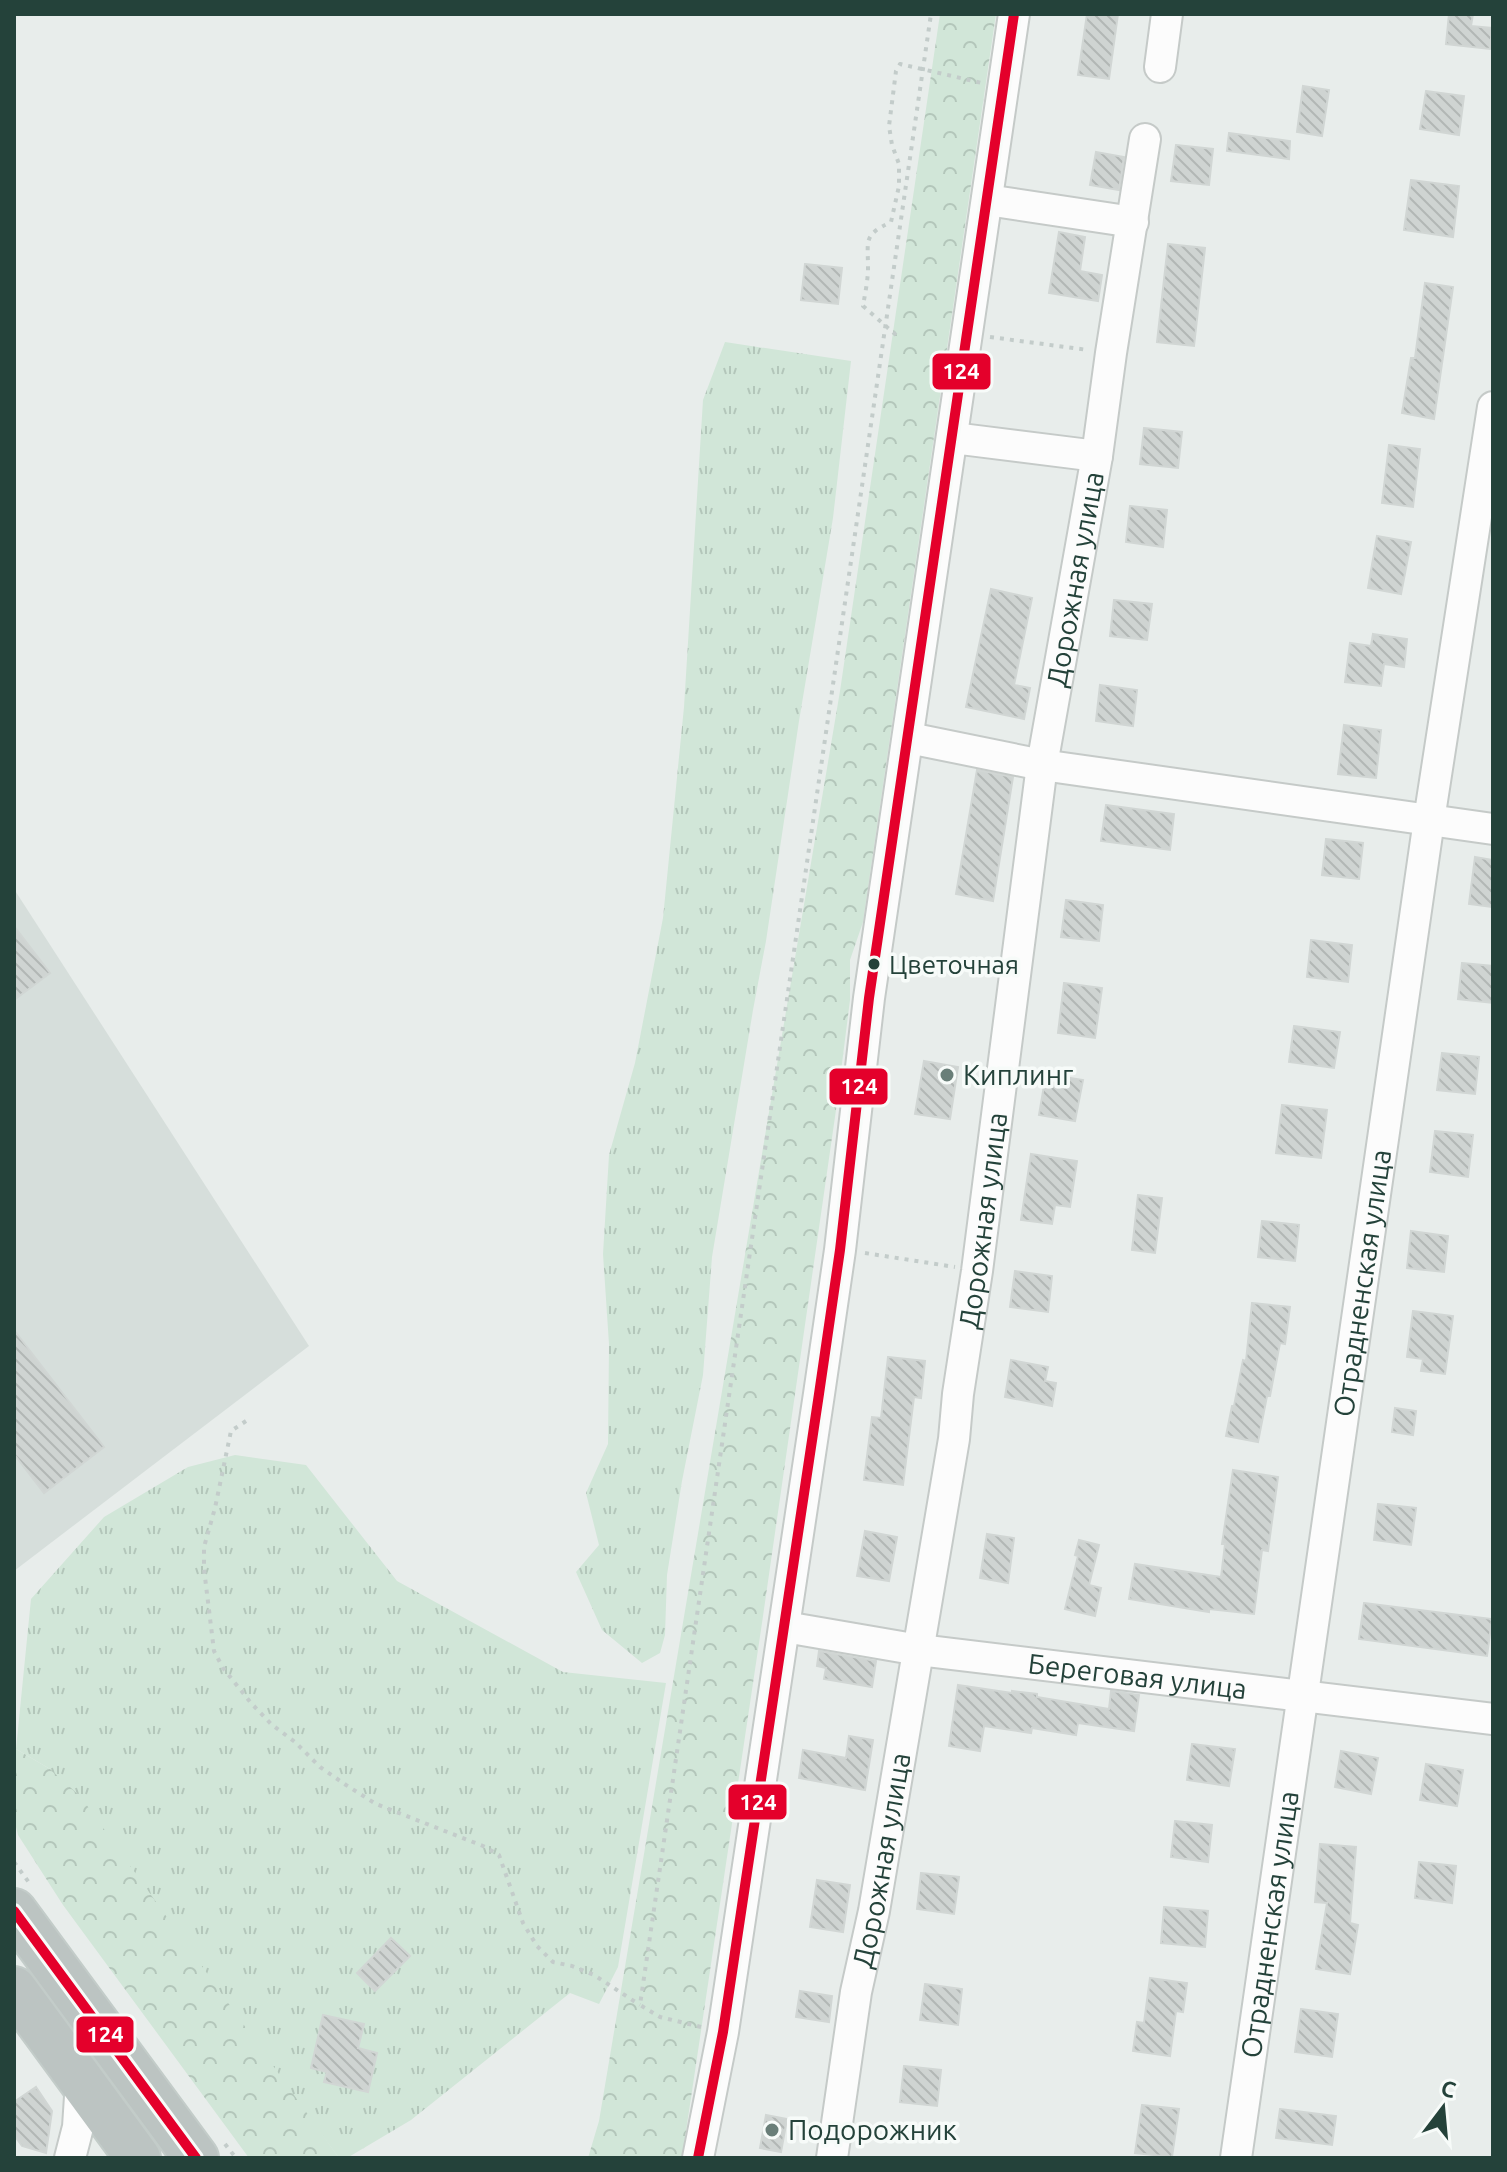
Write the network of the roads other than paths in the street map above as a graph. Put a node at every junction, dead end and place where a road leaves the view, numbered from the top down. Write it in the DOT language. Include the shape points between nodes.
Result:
graph roads {
  1 [pos="1014,14"];
  2 [pos="1167,14"];
  3 [pos="1160,67"];
  4 [pos="1145,139"];
  5 [pos="987,200"];
  6 [pos="1133,222"];
  7 [pos="1493,407"];
  8 [pos="953,438"];
  9 [pos="1097,456"];
  10 [pos="909,738"];
  11 [pos="1042,765"];
  12 [pos="1429,820"];
  13 [pos="1493,829"];
  14 [pos="785,1627"];
  15 [pos="919,1650"];
  16 [pos="1303,1696"];
  17 [pos="1493,1719"];
  18 [pos="14,1911"];
  19 [pos="14,1989"];
  20 [pos="14,2026"];
  21 [pos="77,2075"];
  22 [pos="70,2158"];
  23 [pos="138,2158"];
  24 [pos="196,2158"];
  25 [pos="698,2158"];
  26 [pos="832,2158"];
  27 [pos="1236,2158"];
  1 -- 5 [label="street"];
  2 -- 3 [label="street"];
  4 -- 6 [label="street, Дорожная улица"];
  5 -- 6 [label="street"];
  5 -- 8 [label="street"];
  6 -- 9 [label="street, Дорожная улица"];
  7 -- 12 [label="street, Отрадненская улица"];
  8 -- 9 [label="street"];
  8 -- 10 [label="street"];
  9 -- 11 [label="street, Дорожная улица"];
  10 -- 11 [label="street"];
  10 -- 14 [label="street"];
  11 -- 12 [label="street"];
  11 -- 15 [label="street, Дорожная улица" via="954,1439"];
  12 -- 13 [label="street"];
  12 -- 16 [label="street, Отрадненская улица"];
  14 -- 15 [label="street, Береговая улица"];
  14 -- 25 [label="street" via="723,2032"];
  15 -- 16 [label="street, Береговая улица"];
  15 -- 26 [label="street, Дорожная улица" via="856,1992"];
  16 -- 17 [label="street, Береговая улица"];
  16 -- 27 [label="street, Отрадненская улица"];
  18 -- 24 [label="highway"];
  19 -- 21 [label="highway"];
  20 -- 21 [label="street"];
  21 -- 22 [label="street" via="78,2127"];
  21 -- 23 [label="highway"];
}
